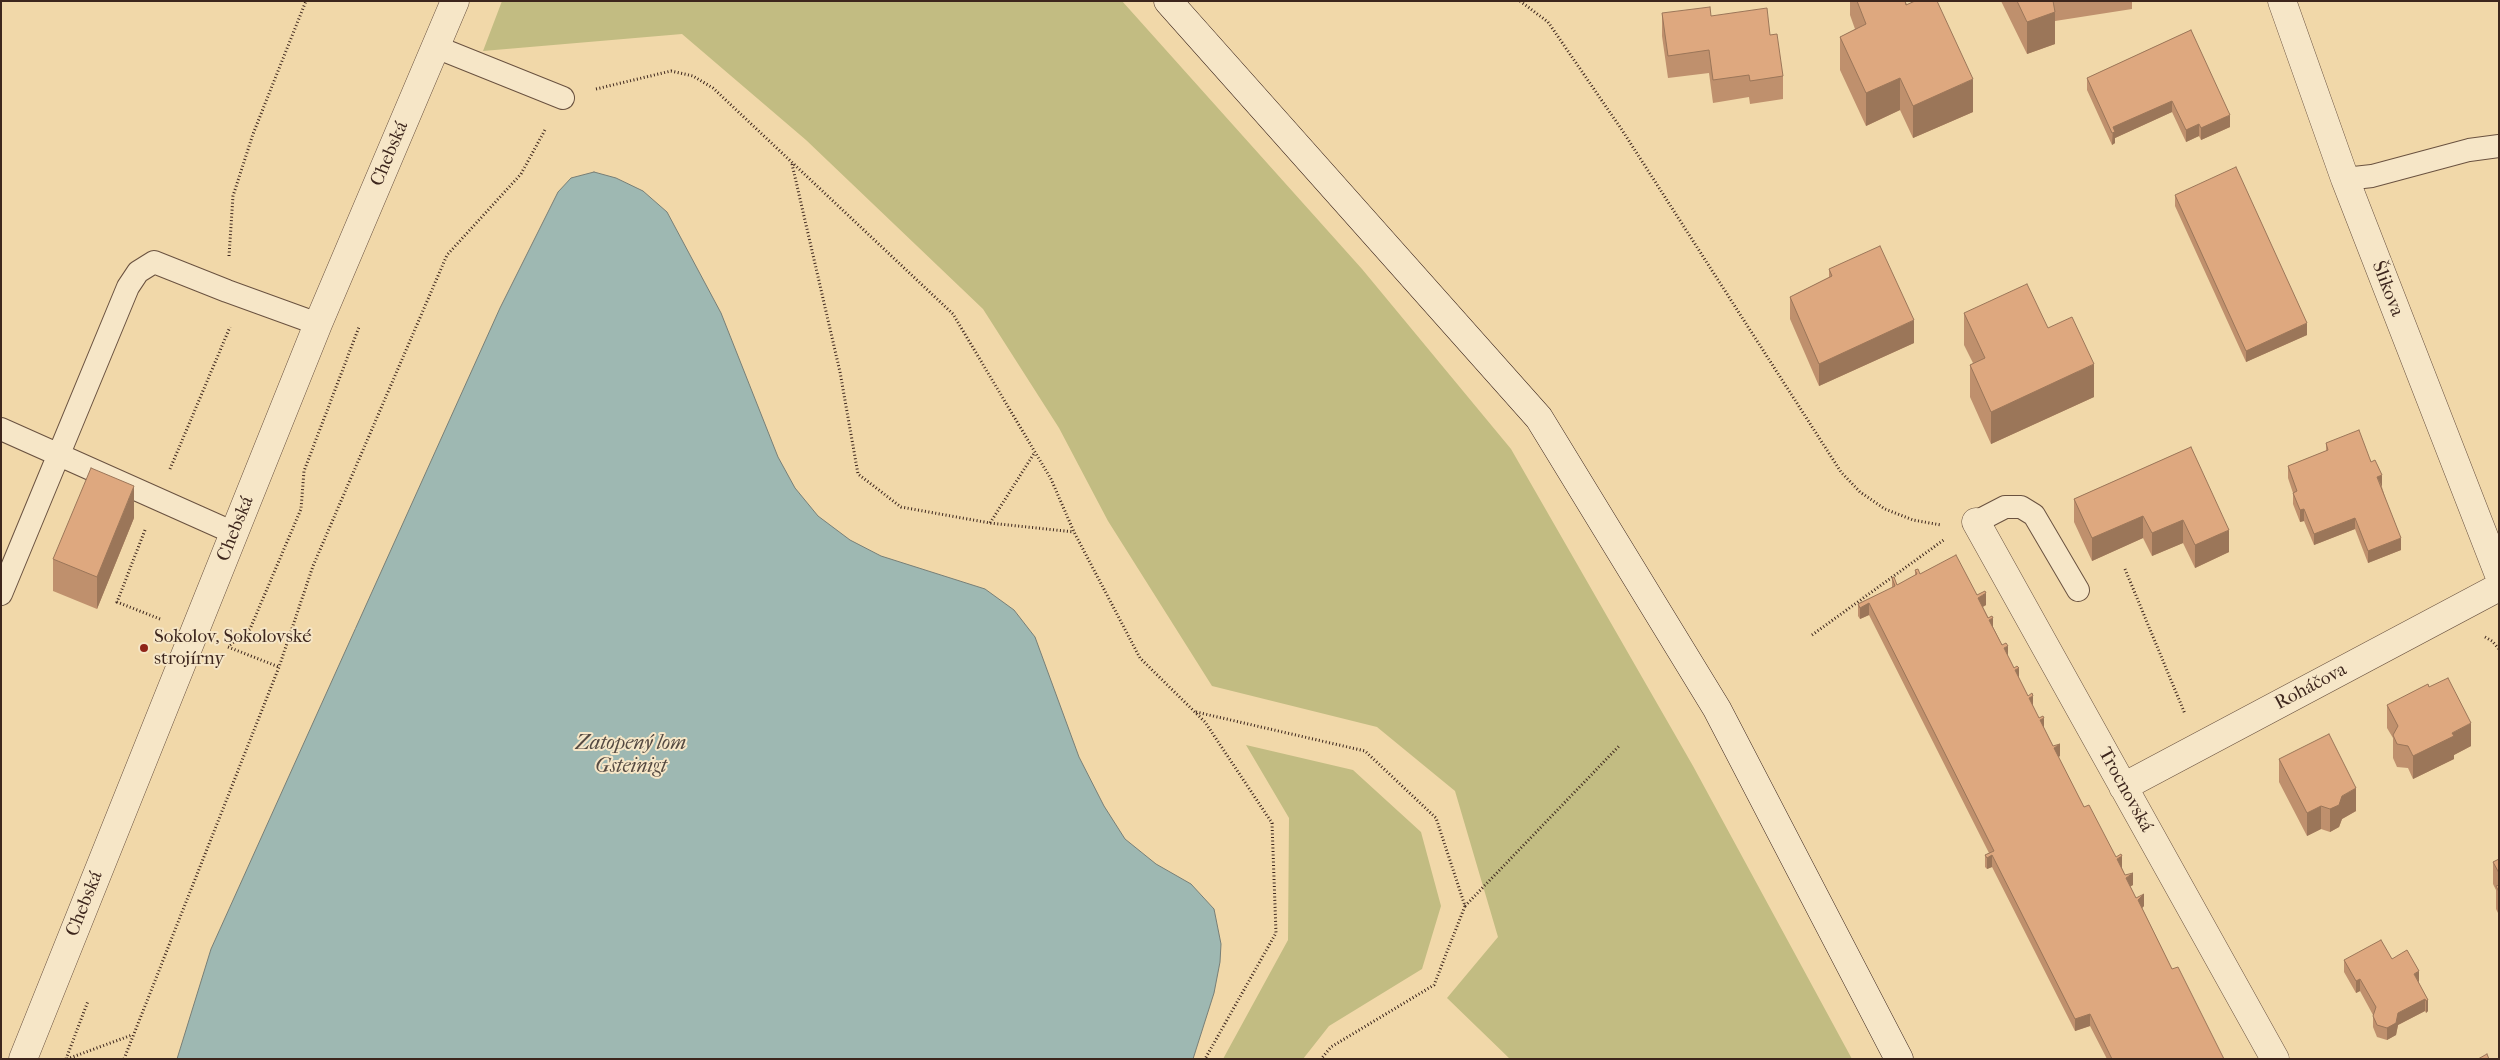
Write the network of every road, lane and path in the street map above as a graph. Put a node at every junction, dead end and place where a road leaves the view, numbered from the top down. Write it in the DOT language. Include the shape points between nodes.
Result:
graph roads {
  1 [pos="306,1"];
  2 [pos="455,1"];
  3 [pos="1168,1"];
  4 [pos="1520,1"];
  5 [pos="2282,1"];
  6 [pos="436,47"];
  7 [pos="563,98"];
  8 [pos="2499,146"];
  9 [pos="792,164"];
  10 [pos="2345,180"];
  11 [pos="227,292"];
  12 [pos="318,324"];
  13 [pos="360,324"];
  14 [pos="1,429"];
  15 [pos="1035,452"];
  16 [pos="58,455"];
  17 [pos="157,500"];
  18 [pos="1976,522"];
  19 [pos="990,523"];
  20 [pos="1074,532"];
  21 [pos="234,533"];
  22 [pos="2125,570"];
  23 [pos="2499,575"];
  24 [pos="2499,587"];
  25 [pos="2078,590"];
  26 [pos="1,594"];
  27 [pos="193,632"];
  28 [pos="1812,635"];
  29 [pos="228,647"];
  30 [pos="279,667"];
  31 [pos="1194,712"];
  32 [pos="2185,715"];
  33 [pos="1620,745"];
  34 [pos="2123,787"];
  35 [pos="1465,906"];
  36 [pos="132,1034"];
  37 [pos="23,1059"];
  38 [pos="67,1059"];
  39 [pos="124,1059"];
  40 [pos="1206,1059"];
  41 [pos="1321,1059"];
  42 [pos="1899,1059"];
  43 [pos="2275,1059"];
  1 -- 11 [label="path" via="253,134 233,196"];
  2 -- 6 [label="street, Chebská"];
  3 -- 42 [label="street" via="1539,418 1717,710"];
  4 -- 18 [label="path" via="1548,22 1617,123 1841,472 1860,492 1885,509 1913,520 1938,526"];
  5 -- 10 [label="street, Šlikova"];
  6 -- 7 [label="lane"];
  6 -- 12 [label="street, Chebská"];
  7 -- 9 [label="path" via="671,71 693,76 713,88"];
  7 -- 30 [label="path" via="521,174 447,255 313,566"];
  8 -- 10 [label="lane" via="2469,150"];
  9 -- 15 [label="path" via="953,314"];
  9 -- 19 [label="path" via="840,372 858,474 901,508"];
  10 -- 23 [label="street, Šlikova"];
  11 -- 12 [label="lane"];
  11 -- 16 [label="lane" via="154,262 138,272 128,287"];
  11 -- 17 [label="path" via="230,324"];
  12 -- 21 [label="street, Chebská"];
  13 -- 29 [label="path" via="304,472 302,509 250,629"];
  14 -- 16 [label="lane"];
  15 -- 19 [label="path"];
  15 -- 20 [label="path"];
  16 -- 17 [label="lane"];
  16 -- 26 [label="lane"];
  17 -- 21 [label="lane"];
  17 -- 27 [label="path" via="117,602"];
  18 -- 25 [label="lane" via="2005,507 2021,507 2034,515"];
  18 -- 28 [label="path" via="1934,544"];
  18 -- 34 [label="street, Trocnovská"];
  19 -- 20 [label="path"];
  20 -- 31 [label="path" via="1140,658"];
  21 -- 27 [label="street, Chebská"];
  22 -- 32 [label="path"];
  24 -- 34 [label="street, Roháčova"];
  27 -- 29 [label="path"];
  27 -- 37 [label="street, Chebská"];
  29 -- 30 [label="path"];
  30 -- 36 [label="path"];
  31 -- 35 [label="path" via="1365,751 1436,818"];
  31 -- 40 [label="path" via="1205,722 1272,823 1276,933"];
  33 -- 35 [label="path"];
  34 -- 43 [label="street, Trocnovská"];
  35 -- 41 [label="path" via="1434,986 1331,1047"];
  36 -- 38 [label="path"];
  36 -- 39 [label="path"];
}
